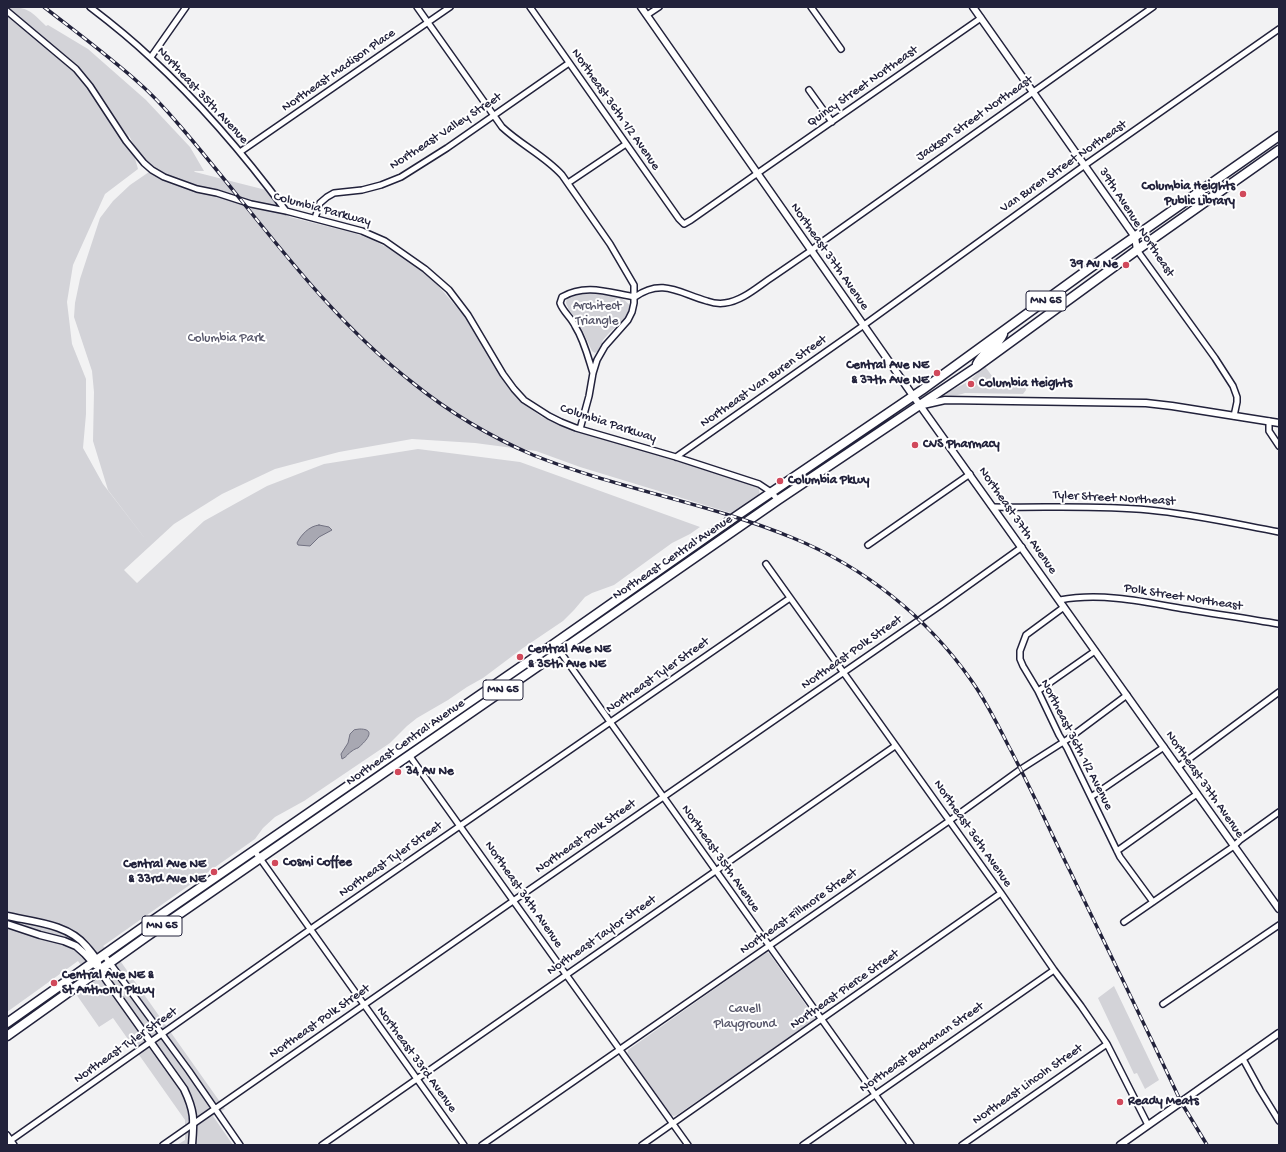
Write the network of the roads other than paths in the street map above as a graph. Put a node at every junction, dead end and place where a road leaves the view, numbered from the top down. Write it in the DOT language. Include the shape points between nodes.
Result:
graph roads {
  1 [pos="90,7"];
  2 [pos="186,7"];
  3 [pos="417,7"];
  4 [pos="450,7"];
  5 [pos="530,7"];
  6 [pos="641,7"];
  7 [pos="659,7"];
  8 [pos="811,7"];
  9 [pos="973,7"];
  10 [pos="1153,7"];
  11 [pos="7,11"];
  12 [pos="647,15"];
  13 [pos="981,18"];
  14 [pos="428,22"];
  15 [pos="1279,29"];
  16 [pos="841,49"];
  17 [pos="151,57"];
  18 [pos="569,63"];
  19 [pos="809,90"];
  20 [pos="1032,92"];
  21 [pos="494,115"];
  22 [pos="832,122"];
  23 [pos="1279,136"];
  24 [pos="626,144"];
  25 [pos="1279,150"];
  26 [pos="240,152"];
  27 [pos="1085,165"];
  28 [pos="758,174"];
  29 [pos="568,184"];
  30 [pos="286,211"];
  31 [pos="315,218"];
  32 [pos="684,224"];
  33 [pos="1135,237"];
  34 [pos="812,250"];
  35 [pos="1137,250"];
  36 [pos="634,297"];
  37 [pos="1033,310"];
  38 [pos="864,325"];
  39 [pos="1004,332"];
  40 [pos="1008,344"];
  41 [pos="975,368"];
  42 [pos="593,373"];
  43 [pos="914,396"];
  44 [pos="920,405"];
  45 [pos="1234,416"];
  46 [pos="1269,421"];
  47 [pos="1279,423"];
  48 [pos="580,429"];
  49 [pos="1279,446"];
  50 [pos="676,457"];
  51 [pos="970,474"];
  52 [pos="771,492"];
  53 [pos="778,500"];
  54 [pos="993,507"];
  55 [pos="1279,532"];
  56 [pos="868,545"];
  57 [pos="1022,547"];
  58 [pos="766,564"];
  59 [pos="790,598"];
  60 [pos="1060,600"];
  61 [pos="1064,607"];
  62 [pos="1279,624"];
  63 [pos="554,643"];
  64 [pos="559,651"];
  65 [pos="1095,651"];
  66 [pos="843,673"];
  67 [pos="1038,691"];
  68 [pos="1279,692"];
  69 [pos="1127,695"];
  70 [pos="610,723"];
  71 [pos="1063,742"];
  72 [pos="896,746"];
  73 [pos="1164,747"];
  74 [pos="410,755"];
  75 [pos="1178,767"];
  76 [pos="1197,794"];
  77 [pos="663,797"];
  78 [pos="1091,797"];
  79 [pos="1279,812"];
  80 [pos="949,820"];
  81 [pos="460,826"];
  82 [pos="1234,846"];
  83 [pos="254,850"];
  84 [pos="1117,851"];
  85 [pos="260,859"];
  86 [pos="716,871"];
  87 [pos="1001,894"];
  88 [pos="513,901"];
  89 [pos="1153,902"];
  90 [pos="1279,909"];
  91 [pos="7,916"];
  92 [pos="1124,922"];
  93 [pos="7,924"];
  94 [pos="1279,925"];
  95 [pos="311,930"];
  96 [pos="769,946"];
  97 [pos="104,955"];
  98 [pos="95,962"];
  99 [pos="110,963"];
  100 [pos="100,970"];
  101 [pos="1054,970"];
  102 [pos="566,975"];
  103 [pos="1163,1004"];
  104 [pos="363,1005"];
  105 [pos="821,1020"];
  106 [pos="7,1023"];
  107 [pos="1279,1033"];
  108 [pos="162,1034"];
  109 [pos="7,1036"];
  110 [pos="151,1041"];
  111 [pos="1107,1044"];
  112 [pos="620,1050"];
  113 [pos="1243,1059"];
  114 [pos="416,1079"];
  115 [pos="875,1095"];
  116 [pos="215,1109"];
  117 [pos="1279,1121"];
  118 [pos="194,1124"];
  119 [pos="673,1124"];
  120 [pos="1148,1125"];
  121 [pos="7,1135"];
  122 [pos="11,1143"];
  123 [pos="163,1145"];
  124 [pos="192,1145"];
  125 [pos="240,1145"];
  126 [pos="322,1145"];
  127 [pos="464,1145"];
  128 [pos="482,1145"];
  129 [pos="642,1145"];
  130 [pos="688,1145"];
  131 [pos="803,1145"];
  132 [pos="911,1145"];
  133 [pos="962,1145"];
  134 [pos="1120,1145"];
  1 -- 17 [label="street, Northeast 35th Avenue"];
  2 -- 17 [label="street"];
  3 -- 14 [label="street"];
  4 -- 14 [label="street, Northeast Madison Place"];
  5 -- 18 [label="street, Northeast 36th 1/2 Avenue"];
  6 -- 12 [label="street, Northeast 37th Avenue"];
  7 -- 12 [label="street"];
  8 -- 16 [label="street"];
  9 -- 13 [label="street, 39th Avenue Northeast"];
  10 -- 20 [label="street, Jackson Street Northeast"];
  11 -- 30 [label="street, Columbia Parkway" via="76,70 90,86 126,141 152,170 197,189"];
  12 -- 28 [label="street, Northeast 37th Avenue"];
  13 -- 20 [label="street, 39th Avenue Northeast"];
  13 -- 22 [label="street, Quincy Street Northeast"];
  14 -- 21 [label="street"];
  14 -- 26 [label="street, Northeast Madison Place"];
  15 -- 27 [label="street, Van Buren Street Northeast"];
  17 -- 26 [label="street, Northeast 35th Avenue"];
  18 -- 21 [label="street, Northeast Valley Street"];
  18 -- 24 [label="street, Northeast 36th 1/2 Avenue"];
  19 -- 22 [label="street"];
  20 -- 27 [label="street, 39th Avenue Northeast"];
  20 -- 34 [label="street, Jackson Street Northeast"];
  21 -- 29 [label="street" via="512,137 554,166"];
  21 -- 31 [label="street, Northeast Valley Street" via="401,177 381,185 334,193 327,197 320,203"];
  22 -- 28 [label="street, Quincy Street Northeast"];
  23 -- 33 [label="main road, MN 65"];
  24 -- 29 [label="street"];
  24 -- 32 [label="street, Northeast 36th 1/2 Avenue"];
  25 -- 35 [label="main road, MN 65"];
  26 -- 30 [label="street, Northeast 35th Avenue"];
  27 -- 33 [label="street, 39th Avenue Northeast"];
  27 -- 38 [label="street, Van Buren Street Northeast"];
  28 -- 32 [label="street, Quincy Street Northeast"];
  28 -- 34 [label="street, Northeast 37th Avenue"];
  29 -- 36 [label="street" via="610,244 634,285"];
  30 -- 31 [label="street, Columbia Parkway"];
  31 -- 48 [label="street, Columbia Parkway" via="362,231 385,241 426,268 459,302 503,374 524,400 560,422"];
  33 -- 35 [label="street, 39th Avenue Northeast"];
  33 -- 37 [label="main road, MN 65"];
  34 -- 36 [label="street, Jackson Street Northeast" via="734,302 713,303 659,287 643,291"];
  34 -- 38 [label="street, Northeast 37th Avenue"];
  35 -- 40 [label="main road, MN 65"];
  35 -- 45 [label="street, 39th Avenue Northeast" via="1233,386 1237,397"];
  36 -- 42 [label="street" via="628,320 605,346"];
  36 -- 42 [label="street" via="588,289 574,291 562,297 562,308 575,325"];
  37 -- 39 [label="main road, MN 65"];
  37 -- 40 [label="main road" via="1008,336"];
  38 -- 43 [label="street, Northeast 37th Avenue"];
  38 -- 50 [label="street, Northeast Van Buren Street"];
  39 -- 41 [label="main road" via="999,342 984,354"];
  39 -- 43 [label="main road, MN 65"];
  40 -- 41 [label="main road, MN 65"];
  41 -- 44 [label="main road, MN 65"];
  42 -- 48 [label="street"];
  43 -- 44 [label="street, Northeast 37th Avenue"];
  43 -- 52 [label="main road, Northeast Central Avenue / MN 65"];
  44 -- 45 [label="street" via="945,400 1146,403"];
  44 -- 51 [label="street, Northeast 37th Avenue"];
  44 -- 53 [label="main road, Northeast Central Avenue / MN 65"];
  45 -- 46 [label="street"];
  46 -- 47 [label="street"];
  46 -- 49 [label="street" via="1269,431"];
  48 -- 50 [label="street, Columbia Parkway"];
  50 -- 52 [label="street, Columbia Parkway" via="759,484"];
  51 -- 54 [label="street, Northeast 37th Avenue"];
  51 -- 56 [label="street"];
  52 -- 53 [label="street, Columbia Parkway"];
  52 -- 63 [label="main road, Northeast Central Avenue / MN 65"];
  53 -- 64 [label="main road, Northeast Central Avenue / MN 65"];
  54 -- 55 [label="street, Tyler Street Northeast" via="1149,510"];
  54 -- 57 [label="street, Northeast 37th Avenue"];
  57 -- 60 [label="street, Northeast 37th Avenue"];
  57 -- 66 [label="street, Northeast Polk Street"];
  58 -- 59 [label="street, Northeast 36th Avenue"];
  59 -- 66 [label="street, Northeast 36th Avenue"];
  59 -- 70 [label="street, Northeast Tyler Street"];
  60 -- 61 [label="street, Northeast 37th Avenue"];
  60 -- 62 [label="street, Polk Street Northeast" via="1131,599"];
  61 -- 65 [label="street, Northeast 37th Avenue"];
  61 -- 67 [label="street, Northeast 36th 1/2 Avenue" via="1026,635 1021,647 1020,659"];
  63 -- 64 [label="street, Northeast 35th Avenue"];
  63 -- 83 [label="main road, Northeast Central Avenue / MN 65"];
  64 -- 70 [label="street, Northeast 35th Avenue"];
  64 -- 74 [label="main road, Northeast Central Avenue / MN 65"];
  65 -- 67 [label="street"];
  65 -- 69 [label="street, Northeast 37th Avenue"];
  66 -- 72 [label="street, Northeast 36th Avenue"];
  66 -- 77 [label="street, Northeast Polk Street"];
  67 -- 71 [label="street, Northeast 36th 1/2 Avenue"];
  68 -- 75 [label="street"];
  69 -- 71 [label="street, Northeast Fillmore Street"];
  69 -- 73 [label="street, Northeast 37th Avenue"];
  70 -- 77 [label="street, Northeast 35th Avenue"];
  70 -- 81 [label="street, Northeast Tyler Street"];
  71 -- 78 [label="street, Northeast 36th 1/2 Avenue"];
  71 -- 80 [label="street, Northeast Fillmore Street"];
  72 -- 80 [label="street, Northeast 36th Avenue"];
  72 -- 86 [label="street, Northeast Taylor Street"];
  73 -- 75 [label="street, Northeast 37th Avenue"];
  73 -- 78 [label="street"];
  74 -- 81 [label="street, Northeast 34th Avenue"];
  74 -- 85 [label="main road, Northeast Central Avenue / MN 65"];
  75 -- 76 [label="street, Northeast 37th Avenue"];
  76 -- 82 [label="street, Northeast 37th Avenue"];
  76 -- 84 [label="street"];
  77 -- 86 [label="street, Northeast 35th Avenue"];
  77 -- 88 [label="street, Northeast Polk Street"];
  78 -- 84 [label="street, Northeast 36th 1/2 Avenue"];
  79 -- 82 [label="street"];
  80 -- 87 [label="street, Northeast 36th Avenue"];
  80 -- 96 [label="street, Northeast Fillmore Street"];
  81 -- 88 [label="street, Northeast 34th Avenue"];
  81 -- 95 [label="street, Northeast Tyler Street"];
  82 -- 89 [label="street"];
  82 -- 90 [label="street, Northeast 37th Avenue"];
  83 -- 85 [label="street, Northeast 33rd Avenue"];
  83 -- 97 [label="main road, Northeast Central Avenue / MN 65"];
  84 -- 89 [label="street, Northeast 36th 1/2 Avenue"];
  85 -- 95 [label="street, Northeast 33rd Avenue"];
  85 -- 99 [label="main road, Northeast Central Avenue / MN 65"];
  86 -- 96 [label="street, Northeast 35th Avenue"];
  86 -- 102 [label="street, Northeast Taylor Street"];
  87 -- 101 [label="street, Northeast 36th Avenue"];
  87 -- 105 [label="street, Northeast Pierce Street"];
  88 -- 102 [label="street, Northeast 34th Avenue"];
  88 -- 104 [label="street, Northeast Polk Street"];
  89 -- 92 [label="street"];
  91 -- 98 [label="street" via="54,926 73,934 86,946"];
  93 -- 98 [label="street" via="76,946"];
  94 -- 103 [label="street"];
  95 -- 104 [label="street, Northeast 33rd Avenue"];
  95 -- 108 [label="street, Northeast Tyler Street"];
  96 -- 105 [label="street, Northeast 35th Avenue"];
  96 -- 112 [label="street, Northeast Fillmore Street"];
  97 -- 98 [label="main road, Northeast Central Avenue / MN 65"];
  97 -- 99 [label="street"];
  98 -- 100 [label="street"];
  98 -- 106 [label="main road, Northeast Central Avenue / MN 65"];
  99 -- 100 [label="main road, Northeast Central Avenue / MN 65"];
  99 -- 108 [label="street"];
  100 -- 109 [label="main road, Northeast Central Avenue / MN 65"];
  100 -- 110 [label="street"];
  101 -- 111 [label="street, Northeast 36th Avenue"];
  101 -- 115 [label="street, Northeast Buchanan Street"];
  102 -- 112 [label="street, Northeast 34th Avenue"];
  102 -- 114 [label="street, Northeast Taylor Street"];
  104 -- 114 [label="street, Northeast 33rd Avenue"];
  104 -- 116 [label="street, Northeast Polk Street"];
  105 -- 115 [label="street, Northeast 35th Avenue"];
  105 -- 119 [label="street, Northeast Pierce Street"];
  107 -- 113 [label="street"];
  108 -- 110 [label="street, Northeast Tyler Street"];
  108 -- 116 [label="street"];
  110 -- 118 [label="street" via="184,1088 190,1102"];
  110 -- 122 [label="street, Northeast Tyler Street"];
  111 -- 120 [label="street, Northeast 36th Avenue"];
  111 -- 133 [label="street, Northeast Lincoln Street"];
  112 -- 119 [label="street, Northeast 34th Avenue"];
  112 -- 128 [label="street, Northeast Fillmore Street"];
  113 -- 117 [label="street"];
  113 -- 120 [label="street"];
  114 -- 126 [label="street, Northeast Taylor Street"];
  114 -- 127 [label="street, Northeast 33rd Avenue"];
  115 -- 131 [label="street, Northeast Buchanan Street"];
  115 -- 132 [label="street, Northeast 35th Avenue"];
  116 -- 118 [label="street, Northeast Polk Street"];
  116 -- 125 [label="street"];
  118 -- 123 [label="street, Northeast Polk Street"];
  118 -- 124 [label="street"];
  119 -- 129 [label="street, Northeast Pierce Street"];
  119 -- 130 [label="street, Northeast 34th Avenue"];
  120 -- 134 [label="street"];
  121 -- 122 [label="street"];
}
